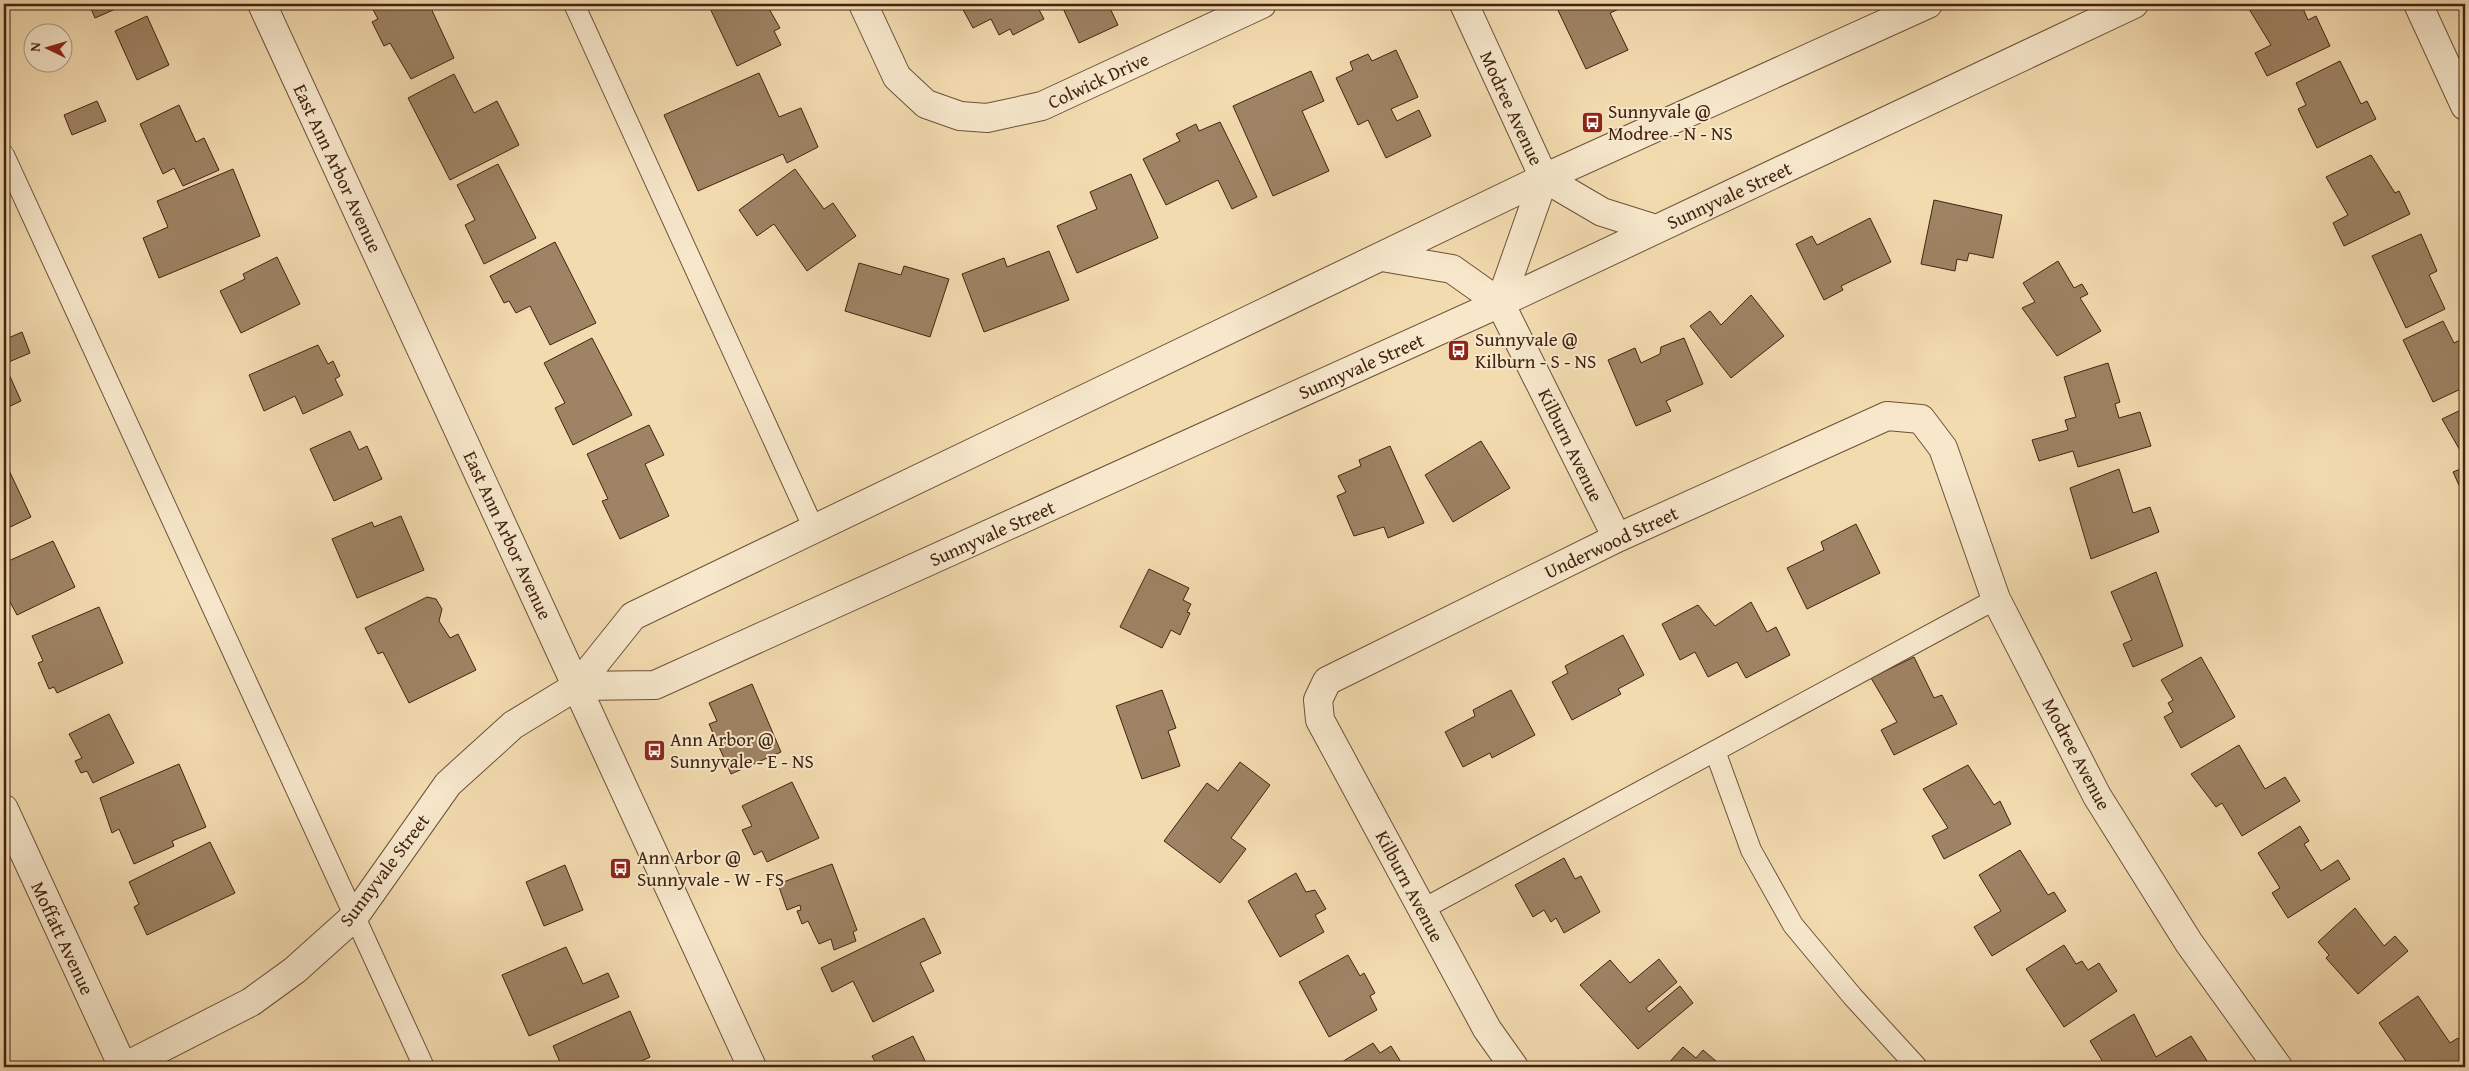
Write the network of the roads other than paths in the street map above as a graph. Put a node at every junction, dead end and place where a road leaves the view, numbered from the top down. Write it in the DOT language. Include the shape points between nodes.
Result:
graph roads {
  1 [pos="262,4"];
  2 [pos="574,4"];
  3 [pos="863,4"];
  4 [pos="1262,4"];
  5 [pos="1464,4"];
  6 [pos="1928,4"];
  7 [pos="2134,4"];
  8 [pos="2418,4"];
  9 [pos="2465,106"];
  10 [pos="4,155"];
  11 [pos="1544,178"];
  12 [pos="1656,229"];
  13 [pos="1382,257"];
  14 [pos="1500,303"];
  15 [pos="1921,419"];
  16 [pos="814,529"];
  17 [pos="1617,538"];
  18 [pos="1996,599"];
  19 [pos="577,686"];
  20 [pos="1318,700"];
  21 [pos="1715,751"];
  22 [pos="4,809"];
  23 [pos="1423,909"];
  24 [pos="354,917"];
  25 [pos="124,1067"];
  26 [pos="424,1067"];
  27 [pos="752,1067"];
  28 [pos="1514,1067"];
  29 [pos="1917,1067"];
  30 [pos="2278,1067"];
  1 -- 19 [label="street, East Ann Arbor Avenue"];
  2 -- 16 [label="lane"];
  3 -- 4 [label="street, Colwick Drive" via="897,78 926,104 960,116 987,118 1042,106"];
  5 -- 11 [label="street, Modree Avenue"];
  6 -- 11 [label="street, Sunnyvale Street"];
  7 -- 12 [label="street, Sunnyvale Street"];
  8 -- 9 [label="street"];
  10 -- 24 [label="lane"];
  11 -- 12 [label="street" via="1602,212"];
  11 -- 13 [label="street, Sunnyvale Street"];
  11 -- 14 [label="street, Modree Avenue"];
  12 -- 14 [label="street, Sunnyvale Street"];
  13 -- 14 [label="street" via="1452,269"];
  13 -- 16 [label="street, Sunnyvale Street"];
  14 -- 17 [label="street, Kilburn Avenue"];
  14 -- 19 [label="street, Sunnyvale Street" via="655,685"];
  15 -- 17 [label="street, Underwood Street" via="1887,416"];
  15 -- 18 [label="street, Modree Avenue" via="1943,448"];
  16 -- 19 [label="street, Sunnyvale Street" via="633,616"];
  17 -- 20 [label="street, Underwood Street" via="1327,681"];
  18 -- 21 [label="lane"];
  18 -- 30 [label="street, Modree Avenue" via="2098,796 2190,942"];
  19 -- 24 [label="street, Sunnyvale Street" via="513,725 448,784"];
  19 -- 27 [label="street, East Ann Arbor Avenue"];
  20 -- 23 [label="street, Kilburn Avenue" via="1320,720"];
  21 -- 23 [label="lane"];
  21 -- 29 [label="lane" via="1751,850 1794,925 1853,997"];
  22 -- 25 [label="street, Moffatt Avenue"];
  23 -- 28 [label="street, Kilburn Avenue" via="1487,1029"];
  24 -- 25 [label="street, Sunnyvale Street" via="295,970 251,1002"];
  24 -- 26 [label="lane"];
}
